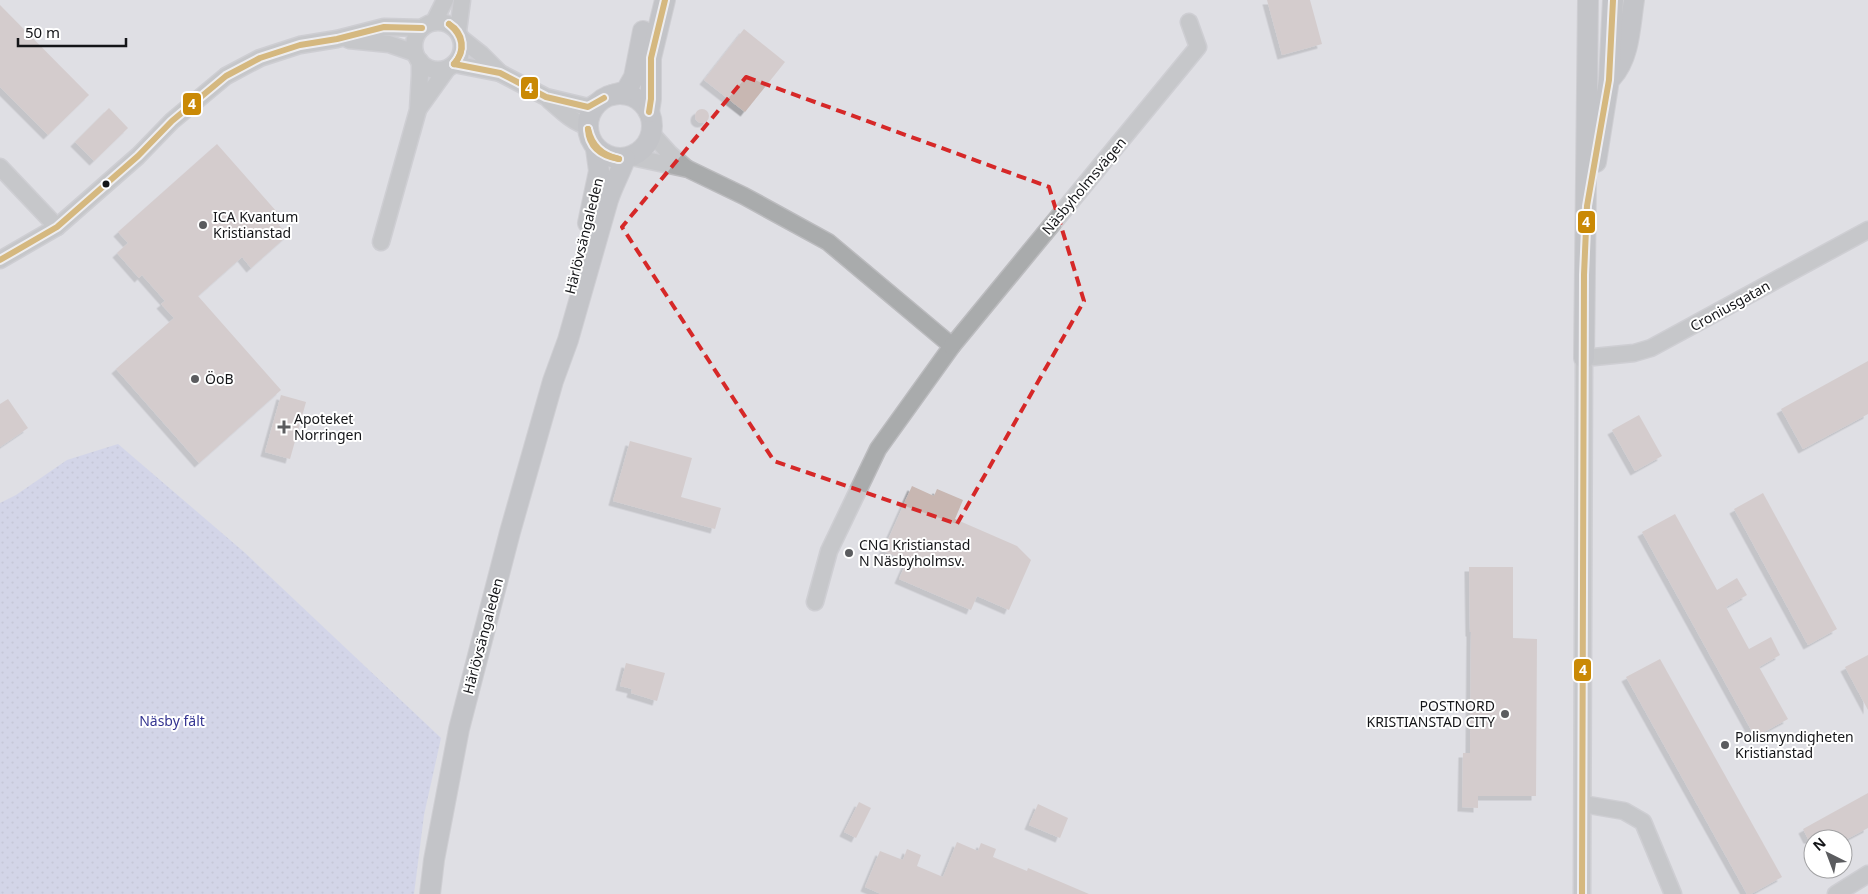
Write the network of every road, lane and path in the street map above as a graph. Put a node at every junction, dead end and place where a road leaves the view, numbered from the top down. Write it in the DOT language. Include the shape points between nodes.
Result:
graph roads {
  1 [pos="445,0"];
  2 [pos="462,0"];
  3 [pos="652,0"];
  4 [pos="665,0"];
  5 [pos="1588,0"];
  6 [pos="1634,0"];
  7 [pos="1613,3"];
  8 [pos="1188,22"];
  9 [pos="428,25"];
  10 [pos="460,35"];
  11 [pos="337,39"];
  12 [pos="417,57"];
  13 [pos="450,67"];
  14 [pos="500,73"];
  15 [pos="1586,74"];
  16 [pos="1609,80"];
  17 [pos="607,96"];
  18 [pos="546,97"];
  19 [pos="418,110"];
  20 [pos="649,112"];
  21 [pos="587,126"];
  22 [pos="652,134"];
  23 [pos="596,149"];
  24 [pos="628,158"];
  25 [pos="0,167"];
  26 [pos="688,169"];
  27 [pos="1587,206"];
  28 [pos="57,227"];
  29 [pos="1868,230"];
  30 [pos="381,242"];
  31 [pos="0,260"];
  32 [pos="952,346"];
  33 [pos="1584,358"];
  34 [pos="553,381"];
  35 [pos="815,602"];
  36 [pos="1583,804"];
  37 [pos="1868,874"];
  38 [pos="430,894"];
  39 [pos="1582,894"];
  40 [pos="1672,894"];
  41 [pos="1836,894"];
  1 -- 9 [label="street"];
  2 -- 10 [label="street"];
  3 -- 17 [label="main road" via="634,77 626,91"];
  4 -- 20 [label="main road" via="651,58"];
  5 -- 15 [label="main road"];
  6 -- 16 [label="main road" via="1627,46"];
  7 -- 15 [label="main road"];
  7 -- 16 [label="main road"];
  8 -- 32 [label="street, Näsbyholmsvägen" via="1198,47"];
  9 -- 10 [label="street" via="447,23"];
  9 -- 11 [label="street" via="384,27"];
  9 -- 12 [label="street" via="415,40"];
  10 -- 13 [label="street" via="463,48 460,57"];
  10 -- 14 [label="street"];
  11 -- 12 [label="street" via="389,44"];
  11 -- 28 [label="street" via="300,45 260,58 226,76"];
  12 -- 13 [label="street" via="432,69"];
  12 -- 19 [label="street" via="420,75"];
  13 -- 14 [label="street"];
  13 -- 19 [label="street"];
  14 -- 18 [label="street"];
  15 -- 27 [label="main road"];
  16 -- 27 [label="main road"];
  17 -- 18 [label="street" via="588,107"];
  17 -- 20 [label="main road" via="633,96"];
  17 -- 21 [label="main road" via="592,110"];
  18 -- 21 [label="street" via="567,115"];
  19 -- 30 [label="street"];
  20 -- 22 [label="main road"];
  21 -- 23 [label="main road"];
  22 -- 24 [label="main road" via="641,151"];
  22 -- 26 [label="street"];
  23 -- 24 [label="main road" via="614,159"];
  23 -- 34 [label="main road, Härlövsängaleden" via="599,171 594,199 558,339"];
  24 -- 26 [label="street"];
  24 -- 34 [label="main road, Härlövsängaleden" via="611,192"];
  25 -- 28 [label="street"];
  26 -- 32 [label="street" via="828,242"];
  27 -- 33 [label="main road"];
  28 -- 31 [label="street"];
  29 -- 33 [label="street, Croniusgatan" via="1651,348"];
  32 -- 35 [label="street, Näsbyholmsvägen" via="878,449 829,551"];
  33 -- 36 [label="street"];
  34 -- 38 [label="main road, Härlövsängaleden" via="459,729"];
  36 -- 39 [label="street"];
  36 -- 40 [label="street" via="1624,811 1643,822"];
  37 -- 41 [label="street"];
}
